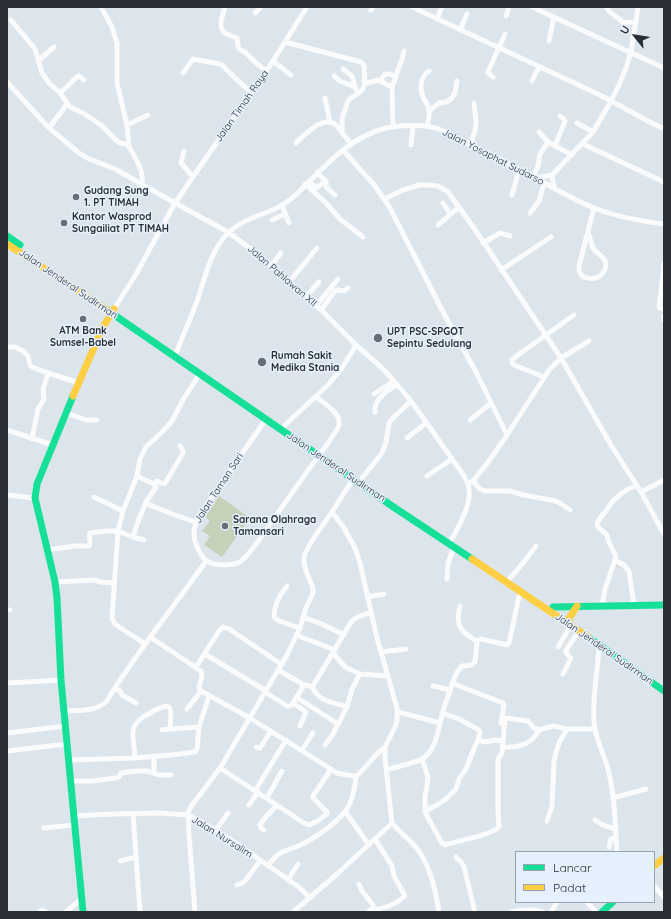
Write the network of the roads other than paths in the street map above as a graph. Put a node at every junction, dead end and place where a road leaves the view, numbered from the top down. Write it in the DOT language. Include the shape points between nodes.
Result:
graph roads {
  1 [pos="101,7"];
  2 [pos="225,7"];
  3 [pos="261,7"];
  4 [pos="307,7"];
  5 [pos="412,7"];
  6 [pos="442,7"];
  7 [pos="509,7"];
  8 [pos="532,7"];
  9 [pos="606,7"];
  10 [pos="638,7"];
  11 [pos="254,13"];
  12 [pos="467,14"];
  13 [pos="506,16"];
  14 [pos="554,17"];
  15 [pos="437,19"];
  16 [pos="11,20"];
  17 [pos="636,23"];
  18 [pos="460,30"];
  19 [pos="505,34"];
  20 [pos="549,41"];
  21 [pos="285,42"];
  22 [pos="54,47"];
  23 [pos="498,48"];
  24 [pos="404,51"];
  25 [pos="631,52"];
  26 [pos="38,61"];
  27 [pos="273,61"];
  28 [pos="539,67"];
  29 [pos="664,68"];
  30 [pos="343,69"];
  31 [pos="266,71"];
  32 [pos="429,71"];
  33 [pos="182,72"];
  34 [pos="291,75"];
  35 [pos="334,76"];
  36 [pos="395,76"];
  37 [pos="493,77"];
  38 [pos="84,80"];
  39 [pos="364,80"];
  40 [pos="380,81"];
  41 [pos="457,81"];
  42 [pos="532,81"];
  43 [pos="7,82"];
  44 [pos="355,87"];
  45 [pos="392,87"];
  46 [pos="252,92"];
  47 [pos="60,93"];
  48 [pos="358,94"];
  49 [pos="325,98"];
  50 [pos="611,101"];
  51 [pos="474,103"];
  52 [pos="67,104"];
  53 [pos="430,110"];
  54 [pos="148,115"];
  55 [pos="560,116"];
  56 [pos="330,122"];
  57 [pos="577,123"];
  58 [pos="127,125"];
  59 [pos="413,125"];
  60 [pos="427,126"];
  61 [pos="393,127"];
  62 [pos="49,128"];
  63 [pos="664,128"];
  64 [pos="539,132"];
  65 [pos="593,132"];
  66 [pos="342,133"];
  67 [pos="548,142"];
  68 [pos="296,143"];
  69 [pos="128,144"];
  70 [pos="351,144"];
  71 [pos="583,144"];
  72 [pos="411,145"];
  73 [pos="470,145"];
  74 [pos="555,146"];
  75 [pos="343,150"];
  76 [pos="184,151"];
  77 [pos="572,155"];
  78 [pos="519,170"];
  79 [pos="317,173"];
  80 [pos="552,175"];
  81 [pos="193,177"];
  82 [pos="534,177"];
  83 [pos="326,180"];
  84 [pos="664,182"];
  85 [pos="307,183"];
  86 [pos="544,183"];
  87 [pos="142,185"];
  88 [pos="554,188"];
  89 [pos="336,195"];
  90 [pos="512,195"];
  91 [pos="384,198"];
  92 [pos="175,203"];
  93 [pos="443,203"];
  94 [pos="282,205"];
  95 [pos="459,207"];
  96 [pos="594,208"];
  97 [pos="530,213"];
  98 [pos="285,214"];
  99 [pos="450,214"];
  100 [pos="272,220"];
  101 [pos="289,223"];
  102 [pos="664,224"];
  103 [pos="438,225"];
  104 [pos="228,232"];
  105 [pos="588,232"];
  106 [pos="7,236"];
  107 [pos="510,236"];
  108 [pos="363,237"];
  109 [pos="551,237"];
  110 [pos="483,243"];
  111 [pos="7,244"];
  112 [pos="316,248"];
  113 [pos="281,253"];
  114 [pos="664,263"];
  115 [pos="271,266"];
  116 [pos="502,270"];
  117 [pos="338,279"];
  118 [pos="289,282"];
  119 [pos="319,282"];
  120 [pos="348,288"];
  121 [pos="306,298"];
  122 [pos="316,306"];
  123 [pos="664,309"];
  124 [pos="321,310"];
  125 [pos="113,311"];
  126 [pos="574,315"];
  127 [pos="664,316"];
  128 [pos="664,320"];
  129 [pos="545,336"];
  130 [pos="589,341"];
  131 [pos="356,345"];
  132 [pos="7,347"];
  133 [pos="177,351"];
  134 [pos="561,358"];
  135 [pos="48,373"];
  136 [pos="200,373"];
  137 [pos="544,378"];
  138 [pos="395,382"];
  139 [pos="79,383"];
  140 [pos="374,394"];
  141 [pos="316,397"];
  142 [pos="411,401"];
  143 [pos="491,403"];
  144 [pos="375,412"];
  145 [pos="66,413"];
  146 [pos="266,419"];
  147 [pos="96,420"];
  148 [pos="470,420"];
  149 [pos="426,423"];
  150 [pos="285,425"];
  151 [pos="7,430"];
  152 [pos="507,435"];
  153 [pos="407,438"];
  154 [pos="32,439"];
  155 [pos="53,445"];
  156 [pos="180,446"];
  157 [pos="321,453"];
  158 [pos="452,459"];
  159 [pos="137,476"];
  160 [pos="427,476"];
  161 [pos="362,478"];
  162 [pos="353,479"];
  163 [pos="664,480"];
  164 [pos="471,483"];
  165 [pos="154,484"];
  166 [pos="636,486"];
  167 [pos="641,492"];
  168 [pos="7,496"];
  169 [pos="94,497"];
  170 [pos="35,498"];
  171 [pos="145,503"];
  172 [pos="570,510"];
  173 [pos="123,511"];
  174 [pos="332,512"];
  175 [pos="196,522"];
  176 [pos="118,531"];
  177 [pos="664,534"];
  178 [pos="133,537"];
  179 [pos="452,539"];
  180 [pos="144,540"];
  181 [pos="536,546"];
  182 [pos="454,547"];
  183 [pos="47,550"];
  184 [pos="477,560"];
  185 [pos="615,560"];
  186 [pos="206,561"];
  187 [pos="510,578"];
  188 [pos="447,579"];
  189 [pos="55,582"];
  190 [pos="114,583"];
  191 [pos="287,586"];
  192 [pos="524,590"];
  193 [pos="384,594"];
  194 [pos="367,597"];
  195 [pos="634,605"];
  196 [pos="664,605"];
  197 [pos="460,606"];
  198 [pos="577,606"];
  199 [pos="602,606"];
  200 [pos="553,607"];
  201 [pos="371,612"];
  202 [pos="303,617"];
  203 [pos="568,622"];
  204 [pos="300,628"];
  205 [pos="579,631"];
  206 [pos="296,635"];
  207 [pos="344,635"];
  208 [pos="150,637"];
  209 [pos="477,641"];
  210 [pos="145,644"];
  211 [pos="599,646"];
  212 [pos="558,647"];
  213 [pos="406,649"];
  214 [pos="334,652"];
  215 [pos="381,652"];
  216 [pos="206,654"];
  217 [pos="281,664"];
  218 [pos="196,668"];
  219 [pos="278,670"];
  220 [pos="360,674"];
  221 [pos="563,674"];
  222 [pos="388,676"];
  223 [pos="61,680"];
  224 [pos="7,683"];
  225 [pos="452,683"];
  226 [pos="664,683"];
  227 [pos="304,686"];
  228 [pos="433,686"];
  229 [pos="312,687"];
  230 [pos="115,688"];
  231 [pos="450,690"];
  232 [pos="201,691"];
  233 [pos="266,691"];
  234 [pos="664,691"];
  235 [pos="209,696"];
  236 [pos="296,697"];
  237 [pos="136,703"];
  238 [pos="293,704"];
  239 [pos="347,707"];
  240 [pos="187,709"];
  241 [pos="64,711"];
  242 [pos="398,712"];
  243 [pos="442,714"];
  244 [pos="250,718"];
  245 [pos="504,718"];
  246 [pos="440,723"];
  247 [pos="338,724"];
  248 [pos="66,726"];
  249 [pos="300,726"];
  250 [pos="199,727"];
  251 [pos="170,729"];
  252 [pos="501,729"];
  253 [pos="567,729"];
  254 [pos="595,729"];
  255 [pos="162,730"];
  256 [pos="538,730"];
  257 [pos="271,731"];
  258 [pos="7,733"];
  259 [pos="313,733"];
  260 [pos="286,740"];
  261 [pos="478,740"];
  262 [pos="68,744"];
  263 [pos="503,744"];
  264 [pos="325,745"];
  265 [pos="256,747"];
  266 [pos="385,747"];
  267 [pos="302,750"];
  268 [pos="7,751"];
  269 [pos="154,756"];
  270 [pos="135,758"];
  271 [pos="422,759"];
  272 [pos="69,760"];
  273 [pos="220,768"];
  274 [pos="331,769"];
  275 [pos="386,770"];
  276 [pos="282,771"];
  277 [pos="154,773"];
  278 [pos="171,775"];
  279 [pos="356,776"];
  280 [pos="70,781"];
  281 [pos="646,789"];
  282 [pos="256,792"];
  283 [pos="267,798"];
  284 [pos="613,798"];
  285 [pos="248,805"];
  286 [pos="277,805"];
  287 [pos="345,811"];
  288 [pos="425,811"];
  289 [pos="228,813"];
  290 [pos="133,814"];
  291 [pos="188,815"];
  292 [pos="74,816"];
  293 [pos="595,820"];
  294 [pos="547,821"];
  295 [pos="392,824"];
  296 [pos="74,825"];
  297 [pos="44,828"];
  298 [pos="615,829"];
  299 [pos="216,830"];
  300 [pos="264,830"];
  301 [pos="616,837"];
  302 [pos="376,839"];
  303 [pos="369,846"];
  304 [pos="609,847"];
  305 [pos="616,851"];
  306 [pos="136,857"];
  307 [pos="456,857"];
  308 [pos="664,858"];
  309 [pos="120,861"];
  310 [pos="260,861"];
  311 [pos="298,864"];
  312 [pos="655,865"];
  313 [pos="268,866"];
  314 [pos="288,880"];
  315 [pos="359,884"];
  316 [pos="237,885"];
  317 [pos="655,887"];
  318 [pos="664,897"];
  319 [pos="310,898"];
  320 [pos="81,899"];
  321 [pos="556,903"];
  322 [pos="588,903"];
  323 [pos="612,903"];
  324 [pos="300,910"];
  325 [pos="370,911"];
  326 [pos="39,912"];
  327 [pos="46,912"];
  328 [pos="66,912"];
  329 [pos="83,912"];
  330 [pos="140,912"];
  331 [pos="196,912"];
  332 [pos="293,912"];
  333 [pos="439,912"];
  334 [pos="475,912"];
  335 [pos="512,912"];
  336 [pos="543,912"];
  337 [pos="551,912"];
  338 [pos="596,912"];
  339 [pos="602,912"];
  1 -- 58 [label="street" via="112,27 116,43 117,83"];
  2 -- 31 [label="street" via="221,24 223,31 237,38 239,49"];
  3 -- 11 [label="street"];
  4 -- 21 [label="street, Jalan Timah Raya"];
  5 -- 15 [label="street"];
  6 -- 15 [label="street"];
  7 -- 13 [label="street"];
  8 -- 14 [label="street"];
  9 -- 17 [label="street" via="623,22"];
  10 -- 17 [label="street"];
  12 -- 18 [label="street"];
  14 -- 20 [label="street"];
  14 -- 25 [label="street"];
  15 -- 18 [label="street"];
  16 -- 26 [label="street" via="35,50"];
  17 -- 25 [label="street"];
  18 -- 23 [label="street"];
  19 -- 23 [label="street"];
  21 -- 27 [label="street, Jalan Timah Raya"];
  21 -- 39 [label="street" via="362,62"];
  22 -- 26 [label="street"];
  23 -- 28 [label="street"];
  23 -- 37 [label="street" via="488,72"];
  24 -- 36 [label="street"];
  25 -- 29 [label="street"];
  25 -- 50 [label="street"];
  26 -- 47 [label="street" via="42,73"];
  27 -- 31 [label="street, Jalan Timah Raya"];
  27 -- 34 [label="street"];
  28 -- 42 [label="street"];
  28 -- 50 [label="street"];
  30 -- 44 [label="street" via="351,75"];
  31 -- 46 [label="street, Jalan Timah Raya"];
  32 -- 53 [label="street" via="423,77 421,89"];
  33 -- 46 [label="street" via="193,59 220,64"];
  35 -- 44 [label="street"];
  36 -- 40 [label="street" via="385,74"];
  36 -- 45 [label="street"];
  38 -- 47 [label="street" via="78,76"];
  39 -- 40 [label="street" via="368,83"];
  39 -- 48 [label="street" via="364,88"];
  40 -- 45 [label="street"];
  41 -- 53 [label="street" via="455,93 450,99"];
  43 -- 62 [label="street, Jalan Pahlawan XII"];
  44 -- 48 [label="street"];
  45 -- 61 [label="street"];
  46 -- 81 [label="street, Jalan Timah Raya"];
  47 -- 52 [label="street"];
  48 -- 66 [label="street" via="348,101 342,119"];
  49 -- 56 [label="street"];
  50 -- 63 [label="street"];
  50 -- 65 [label="street"];
  51 -- 73 [label="street" via="476,123"];
  52 -- 62 [label="street"];
  52 -- 69 [label="street" via="101,125 116,140"];
  53 -- 60 [label="street"];
  54 -- 58 [label="street"];
  55 -- 74 [label="street" via="565,120"];
  56 -- 66 [label="street" via="335,123"];
  56 -- 68 [label="street" via="312,128"];
  57 -- 65 [label="street"];
  58 -- 69 [label="street"];
  59 -- 60 [label="street, Jalan Yosaphat Sudarso"];
  59 -- 61 [label="street, Jalan Yosaphat Sudarso"];
  59 -- 72 [label="street"];
  60 -- 73 [label="street, Jalan Yosaphat Sudarso"];
  61 -- 70 [label="street, Jalan Yosaphat Sudarso" via="385,128"];
  62 -- 87 [label="street, Jalan Pahlawan XII" via="87,158 115,169"];
  64 -- 67 [label="street"];
  65 -- 71 [label="street"];
  66 -- 70 [label="street"];
  67 -- 74 [label="street"];
  67 -- 82 [label="street" via="540,154"];
  69 -- 87 [label="street" via="141,169"];
  70 -- 75 [label="street, Jalan Yosaphat Sudarso"];
  71 -- 77 [label="street"];
  71 -- 84 [label="street"];
  73 -- 78 [label="street, Jalan Yosaphat Sudarso"];
  74 -- 77 [label="street"];
  75 -- 79 [label="street, Jalan Yosaphat Sudarso"];
  75 -- 91 [label="street"];
  76 -- 81 [label="street" via="181,163"];
  77 -- 80 [label="street"];
  78 -- 82 [label="street, Jalan Yosaphat Sudarso"];
  78 -- 90 [label="street"];
  79 -- 83 [label="street"];
  79 -- 85 [label="street, Jalan Yosaphat Sudarso"];
  80 -- 82 [label="street"];
  80 -- 88 [label="street"];
  81 -- 92 [label="street, Jalan Timah Raya"];
  82 -- 86 [label="street, Jalan Yosaphat Sudarso"];
  83 -- 85 [label="street" via="316,188"];
  83 -- 89 [label="street" via="326,187"];
  85 -- 94 [label="street, Jalan Yosaphat Sudarso"];
  85 -- 108 [label="street" via="340,220"];
  86 -- 88 [label="street, Jalan Yosaphat Sudarso"];
  86 -- 97 [label="street" via="541,197"];
  87 -- 92 [label="street, Jalan Pahlawan XII"];
  88 -- 96 [label="street, Jalan Yosaphat Sudarso"];
  91 -- 95 [label="street" via="415,186 430,185 446,190"];
  91 -- 143 [label="street"];
  92 -- 104 [label="street, Jalan Pahlawan XII"];
  92 -- 125 [label="street, Jalan Timah Raya"];
  93 -- 99 [label="street"];
  94 -- 98 [label="street"];
  94 -- 104 [label="street, Jalan Yosaphat Sudarso" via="238,224"];
  95 -- 99 [label="street"];
  95 -- 110 [label="street"];
  96 -- 102 [label="street, Jalan Yosaphat Sudarso" via="627,218"];
  96 -- 105 [label="street"];
  98 -- 100 [label="street"];
  98 -- 101 [label="street"];
  99 -- 103 [label="street"];
  104 -- 115 [label="street, Jalan Pahlawan XII"];
  104 -- 133 [label="street" via="213,257"];
  105 -- 105 [label="street" via="579,271 585,277 596,278 603,273 606,261 593,247"];
  106 -- 125 [label="main road, Jalan Jenderal Sudirman"];
  107 -- 110 [label="street" via="501,233"];
  109 -- 116 [label="street"];
  110 -- 116 [label="street"];
  111 -- 125 [label="main road, Jalan Jenderal Sudirman" via="68,285"];
  112 -- 118 [label="street"];
  113 -- 115 [label="street"];
  114 -- 123 [label="street" via="659,306"];
  115 -- 118 [label="street, Jalan Pahlawan XII"];
  116 -- 129 [label="street"];
  117 -- 122 [label="street"];
  118 -- 121 [label="street, Jalan Pahlawan XII"];
  119 -- 121 [label="street"];
  120 -- 124 [label="street" via="344,291 335,291"];
  121 -- 122 [label="street, Jalan Pahlawan XII"];
  122 -- 124 [label="street, Jalan Pahlawan XII"];
  124 -- 131 [label="street, Jalan Pahlawan XII"];
  125 -- 133 [label="main road, Jalan Jenderal Sudirman"];
  125 -- 136 [label="main road, Jalan Jenderal Sudirman"];
  125 -- 139 [label="main road"];
  126 -- 129 [label="street"];
  127 -- 128 [label="street"];
  129 -- 134 [label="street"];
  129 -- 137 [label="street" via="515,356 512,361 514,365"];
  130 -- 134 [label="street"];
  131 -- 138 [label="street, Jalan Pahlawan XII"];
  131 -- 141 [label="street" via="342,368"];
  132 -- 135 [label="street" via="21,350 28,356 32,366"];
  133 -- 150 [label="main road, Jalan Jenderal Sudirman"];
  134 -- 137 [label="street"];
  134 -- 166 [label="street"];
  135 -- 139 [label="street"];
  135 -- 154 [label="street" via="43,390 44,398 38,409"];
  136 -- 146 [label="main road, Jalan Jenderal Sudirman"];
  136 -- 159 [label="street" via="168,427 146,447 140,459"];
  137 -- 152 [label="street"];
  138 -- 140 [label="street"];
  138 -- 142 [label="street, Jalan Pahlawan XII"];
  138 -- 144 [label="street" via="378,400"];
  139 -- 145 [label="main road"];
  141 -- 150 [label="street"];
  141 -- 157 [label="street" via="337,414 339,419 336,431"];
  142 -- 149 [label="street, Jalan Pahlawan XII"];
  142 -- 161 [label="street" via="391,420 382,453"];
  143 -- 148 [label="street"];
  143 -- 152 [label="street"];
  145 -- 147 [label="street" via="86,420"];
  145 -- 155 [label="main road"];
  146 -- 157 [label="main road, Jalan Jenderal Sudirman"];
  146 -- 175 [label="street, Jalan Taman Sari"];
  149 -- 153 [label="street"];
  149 -- 158 [label="street, Jalan Pahlawan XII"];
  150 -- 157 [label="main road, Jalan Jenderal Sudirman"];
  151 -- 154 [label="street"];
  152 -- 164 [label="street"];
  154 -- 155 [label="street"];
  155 -- 170 [label="main road" via="37,484"];
  156 -- 165 [label="street" via="183,453 166,482 164,484 157,481"];
  157 -- 161 [label="main road, Jalan Jenderal Sudirman"];
  157 -- 162 [label="main road, Jalan Jenderal Sudirman"];
  157 -- 186 [label="street" via="244,558 227,565"];
  158 -- 160 [label="street"];
  158 -- 164 [label="street, Jalan Pahlawan XII"];
  159 -- 165 [label="street"];
  159 -- 173 [label="street"];
  161 -- 179 [label="main road, Jalan Jenderal Sudirman"];
  162 -- 174 [label="street"];
  162 -- 182 [label="main road, Jalan Jenderal Sudirman"];
  163 -- 167 [label="street"];
  164 -- 172 [label="street" via="485,491 510,491 551,500"];
  164 -- 179 [label="street" via="467,504"];
  165 -- 171 [label="street" via="156,487"];
  166 -- 167 [label="street"];
  166 -- 185 [label="street" via="618,497 597,523 607,536 616,556"];
  167 -- 177 [label="street"];
  168 -- 170 [label="street"];
  169 -- 173 [label="street"];
  170 -- 183 [label="main road"];
  171 -- 175 [label="street"];
  171 -- 178 [label="street"];
  173 -- 176 [label="street"];
  174 -- 194 [label="street" via="355,548"];
  174 -- 202 [label="street" via="304,554 304,564 314,590"];
  175 -- 186 [label="street, Jalan Taman Sari" via="193,535"];
  176 -- 178 [label="street"];
  176 -- 183 [label="street" via="90,533 89,546"];
  176 -- 190 [label="street"];
  178 -- 180 [label="street"];
  179 -- 184 [label="main road, Jalan Jenderal Sudirman"];
  181 -- 187 [label="street"];
  182 -- 184 [label="main road, Jalan Jenderal Sudirman"];
  182 -- 188 [label="street" via="448,563"];
  183 -- 189 [label="main road"];
  184 -- 187 [label="main road, Jalan Jenderal Sudirman"];
  184 -- 192 [label="main road, Jalan Jenderal Sudirman"];
  185 -- 195 [label="street" via="629,571"];
  185 -- 199 [label="street" via="605,588"];
  186 -- 208 [label="street"];
  187 -- 192 [label="main road, Jalan Jenderal Sudirman"];
  189 -- 190 [label="street" via="95,580"];
  189 -- 223 [label="main road"];
  190 -- 210 [label="street" via="114,622"];
  191 -- 204 [label="street" via="278,598 274,617"];
  192 -- 200 [label="main road, Jalan Jenderal Sudirman"];
  192 -- 203 [label="main road, Jalan Jenderal Sudirman"];
  192 -- 209 [label="street" via="508,644 481,639"];
  193 -- 194 [label="street"];
  194 -- 201 [label="street"];
  195 -- 196 [label="main road"];
  195 -- 199 [label="main road"];
  197 -- 209 [label="street" via="459,625"];
  198 -- 199 [label="main road"];
  198 -- 200 [label="main road"];
  198 -- 203 [label="main road"];
  200 -- 203 [label="main road, Jalan Jenderal Sudirman"];
  201 -- 207 [label="street" via="354,619"];
  201 -- 215 [label="street"];
  202 -- 204 [label="street"];
  202 -- 207 [label="street"];
  203 -- 205 [label="main road, Jalan Jenderal Sudirman"];
  203 -- 212 [label="street"];
  203 -- 226 [label="main road, Jalan Jenderal Sudirman"];
  204 -- 206 [label="street"];
  205 -- 211 [label="main road, Jalan Jenderal Sudirman"];
  205 -- 221 [label="street" via="566,650 571,658"];
  206 -- 214 [label="street"];
  206 -- 217 [label="street"];
  207 -- 214 [label="street"];
  208 -- 210 [label="street"];
  208 -- 218 [label="street"];
  209 -- 225 [label="street" via="475,662 460,668"];
  210 -- 230 [label="street"];
  211 -- 234 [label="main road, Jalan Jenderal Sudirman"];
  211 -- 254 [label="street" via="593,704"];
  213 -- 215 [label="street"];
  214 -- 220 [label="street" via="346,666"];
  214 -- 229 [label="street"];
  215 -- 222 [label="street"];
  216 -- 217 [label="street" via="224,627"];
  216 -- 218 [label="street"];
  216 -- 233 [label="street"];
  217 -- 219 [label="street"];
  218 -- 232 [label="street" via="202,674 199,688"];
  219 -- 227 [label="street"];
  219 -- 233 [label="street"];
  220 -- 222 [label="street"];
  220 -- 239 [label="street"];
  222 -- 242 [label="street"];
  223 -- 224 [label="street"];
  223 -- 241 [label="main road"];
  225 -- 231 [label="street"];
  225 -- 245 [label="street" via="503,703"];
  227 -- 229 [label="street"];
  227 -- 236 [label="street"];
  228 -- 231 [label="street"];
  229 -- 239 [label="street" via="321,697"];
  230 -- 237 [label="street"];
  230 -- 241 [label="street" via="106,702 100,706 88,710"];
  231 -- 243 [label="street"];
  232 -- 235 [label="street"];
  232 -- 240 [label="street"];
  233 -- 238 [label="street" via="287,706"];
  233 -- 244 [label="street"];
  235 -- 244 [label="street"];
  235 -- 250 [label="street"];
  236 -- 238 [label="street"];
  236 -- 247 [label="street"];
  238 -- 249 [label="street" via="306,712"];
  239 -- 247 [label="street"];
  241 -- 248 [label="main road"];
  242 -- 246 [label="street"];
  242 -- 266 [label="street" via="397,724"];
  243 -- 246 [label="street"];
  243 -- 261 [label="street" via="459,719 479,730"];
  244 -- 257 [label="street"];
  244 -- 273 [label="street"];
  245 -- 252 [label="street"];
  245 -- 256 [label="street" via="528,721"];
  245 -- 263 [label="street"];
  246 -- 271 [label="street" via="434,744"];
  247 -- 264 [label="street"];
  248 -- 258 [label="street"];
  248 -- 262 [label="main road"];
  250 -- 251 [label="street"];
  250 -- 269 [label="street" via="196,752"];
  251 -- 255 [label="street"];
  251 -- 270 [label="street" via="171,713 168,707 140,719 133,729"];
  253 -- 254 [label="street"];
  253 -- 256 [label="street" via="553,726"];
  253 -- 294 [label="street" via="556,752 552,806"];
  254 -- 284 [label="street" via="608,770"];
  256 -- 263 [label="street" via="531,740 522,745 512,748"];
  257 -- 260 [label="street"];
  257 -- 265 [label="street" via="260,748"];
  259 -- 267 [label="street"];
  260 -- 267 [label="street"];
  260 -- 282 [label="street"];
  261 -- 263 [label="street" via="495,740"];
  261 -- 288 [label="street" via="456,789 446,799"];
  262 -- 268 [label="street"];
  262 -- 272 [label="main road"];
  263 -- 288 [label="street" via="502,753 498,758 499,828 444,845"];
  266 -- 275 [label="street"];
  266 -- 279 [label="street"];
  267 -- 274 [label="street"];
  269 -- 270 [label="street"];
  269 -- 277 [label="street"];
  270 -- 272 [label="street"];
  271 -- 275 [label="street"];
  271 -- 288 [label="street" via="428,777"];
  272 -- 280 [label="main road"];
  273 -- 282 [label="street"];
  273 -- 291 [label="street" via="192,805"];
  274 -- 279 [label="street" via="337,773"];
  274 -- 286 [label="street" via="313,796 327,813 316,822 306,824"];
  275 -- 295 [label="street"];
  276 -- 283 [label="street"];
  277 -- 278 [label="street"];
  277 -- 280 [label="street" via="120,773 116,778"];
  279 -- 287 [label="street" via="351,803"];
  280 -- 292 [label="main road"];
  281 -- 284 [label="street"];
  282 -- 283 [label="street"];
  282 -- 285 [label="street"];
  283 -- 286 [label="street"];
  284 -- 298 [label="street"];
  286 -- 300 [label="street" via="260,825"];
  287 -- 303 [label="street"];
  287 -- 313 [label="street" via="313,838 278,854"];
  289 -- 299 [label="street"];
  290 -- 291 [label="street, Jalan Nursalim"];
  290 -- 292 [label="street, Jalan Nursalim"];
  290 -- 306 [label="street"];
  291 -- 299 [label="street, Jalan Nursalim"];
  291 -- 331 [label="street"];
  292 -- 296 [label="main road"];
  293 -- 298 [label="street"];
  295 -- 302 [label="street"];
  295 -- 333 [label="street" via="423,857"];
  296 -- 297 [label="street"];
  296 -- 320 [label="main road"];
  298 -- 301 [label="street"];
  299 -- 310 [label="street, Jalan Nursalim"];
  301 -- 304 [label="street" via="611,839"];
  301 -- 305 [label="street"];
  302 -- 303 [label="street"];
  302 -- 325 [label="street" via="392,866 394,876 405,896 388,906"];
  303 -- 319 [label="street"];
  306 -- 309 [label="street"];
  306 -- 330 [label="street"];
  307 -- 334 [label="street" via="464,867"];
  308 -- 312 [label="main road"];
  310 -- 313 [label="street, Jalan Nursalim"];
  310 -- 316 [label="street" via="244,882"];
  311 -- 314 [label="street"];
  313 -- 314 [label="street, Jalan Nursalim"];
  314 -- 319 [label="street, Jalan Nursalim"];
  315 -- 325 [label="street" via="373,905"];
  317 -- 318 [label="street"];
  319 -- 324 [label="street"];
  320 -- 328 [label="street"];
  320 -- 329 [label="main road"];
  321 -- 337 [label="street"];
  322 -- 338 [label="street"];
  323 -- 339 [label="main road"];
  324 -- 332 [label="street"];
  326 -- 327 [label="street"];
  335 -- 336 [label="street" via="532,909"];
}
